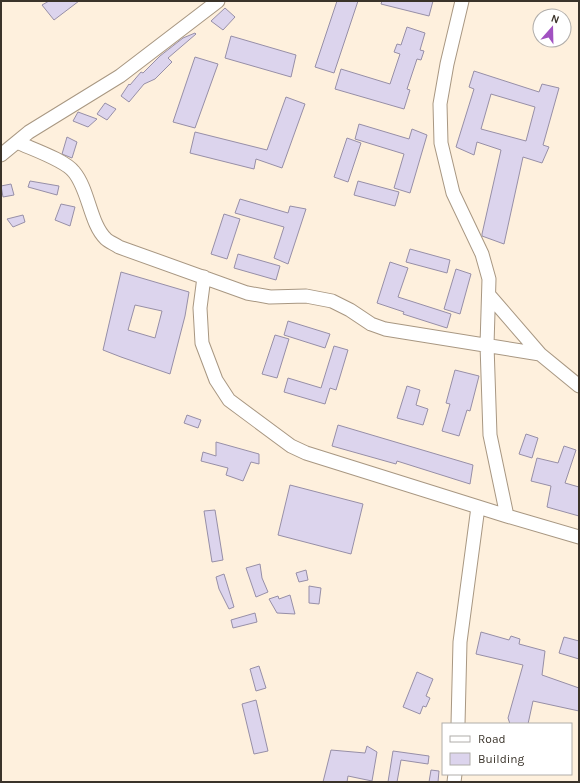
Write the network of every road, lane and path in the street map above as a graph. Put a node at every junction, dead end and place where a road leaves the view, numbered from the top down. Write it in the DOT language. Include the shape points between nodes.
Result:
graph roads {
  1 [pos="218,1"];
  2 [pos="462,1"];
  3 [pos="17,142"];
  4 [pos="1,156"];
  5 [pos="204,278"];
  6 [pos="489,295"];
  7 [pos="487,345"];
  8 [pos="540,354"];
  9 [pos="579,386"];
  10 [pos="478,507"];
  11 [pos="507,516"];
  12 [pos="579,537"];
  13 [pos="458,723"];
  1 -- 3 [label="street" via="120,76"];
  2 -- 6 [label="street" via="440,104 441,143 453,193 482,254 489,279"];
  3 -- 4 [label="street"];
  3 -- 5 [label="street" via="74,171 80,180 98,229 106,239 119,247"];
  5 -- 7 [label="street" via="247,293 270,297 306,296 332,302 385,329"];
  5 -- 10 [label="street" via="200,308 202,343 216,380 229,400 291,446 306,453"];
  6 -- 7 [label="street"];
  6 -- 8 [label="street"];
  7 -- 8 [label="street"];
  7 -- 11 [label="street" via="490,434"];
  8 -- 9 [label="street"];
  10 -- 11 [label="street"];
  10 -- 13 [label="street" via="460,642"];
  11 -- 12 [label="street"];
}
